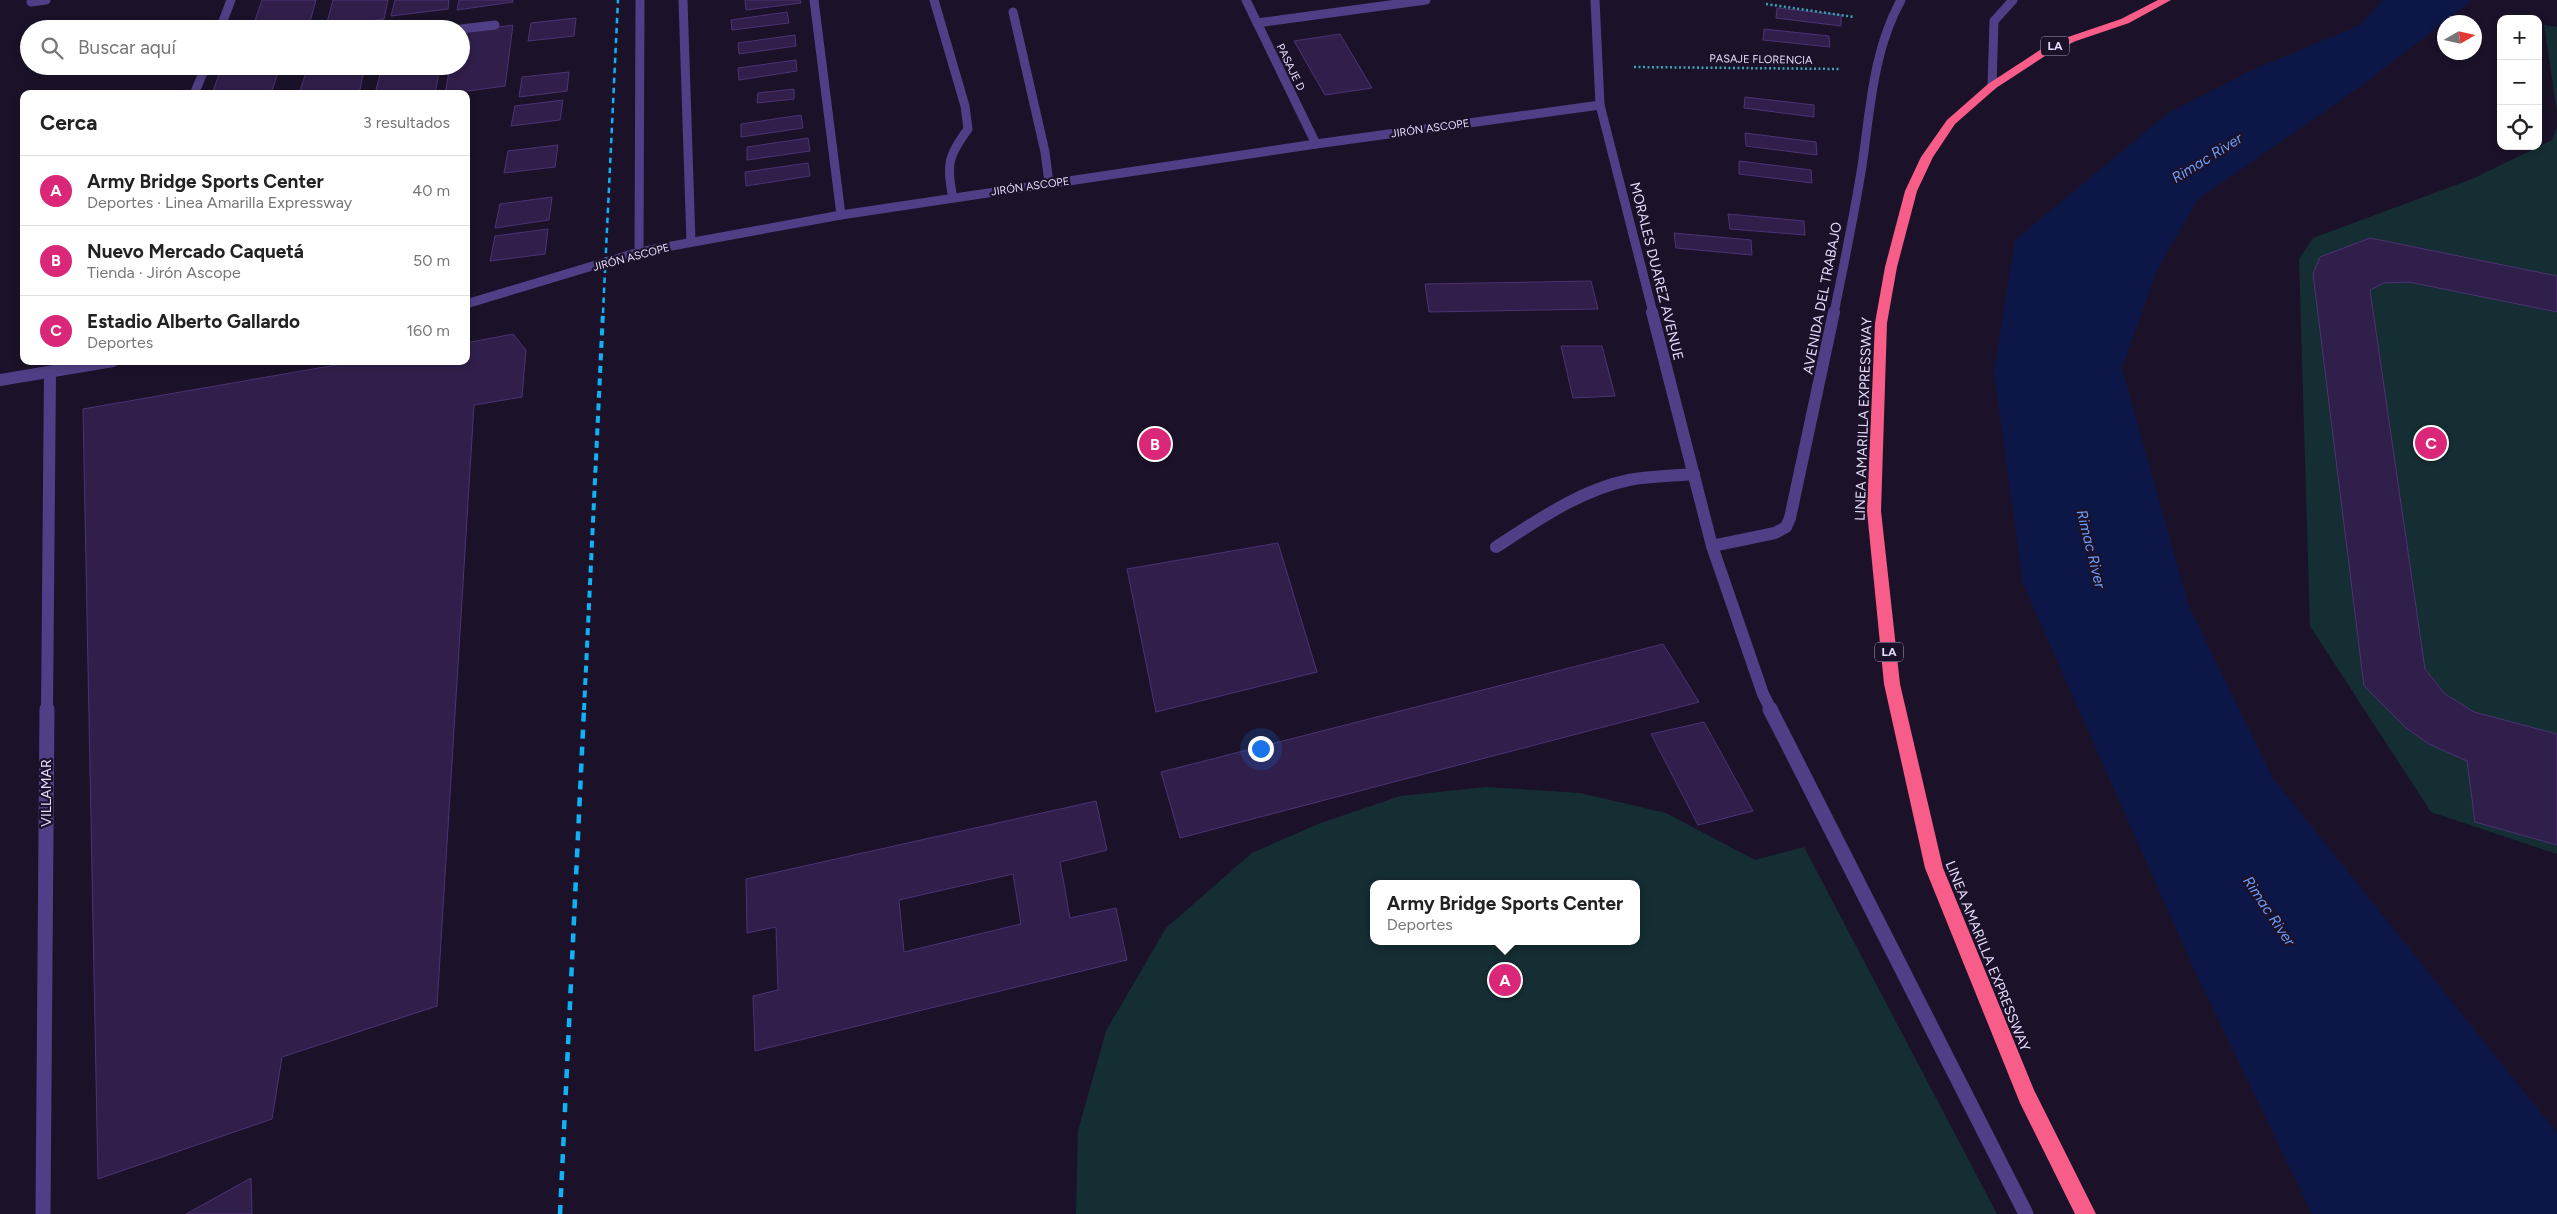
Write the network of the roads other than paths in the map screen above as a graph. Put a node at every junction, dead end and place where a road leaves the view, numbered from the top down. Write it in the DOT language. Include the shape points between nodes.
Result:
graph roads {
  1 [pos="46,0"];
  2 [pos="232,0"];
  3 [pos="640,0"];
  4 [pos="683,0"];
  5 [pos="814,0"];
  6 [pos="934,0"];
  7 [pos="1246,0"];
  8 [pos="1426,0"];
  9 [pos="1595,0"];
  10 [pos="1901,0"];
  11 [pos="2013,0"];
  12 [pos="2166,0"];
  13 [pos="31,2"];
  14 [pos="1013,12"];
  15 [pos="224,20"];
  16 [pos="1257,23"];
  17 [pos="495,25"];
  18 [pos="470,28"];
  19 [pos="202,75"];
  20 [pos="1992,86"];
  21 [pos="196,90"];
  22 [pos="1600,105"];
  23 [pos="1316,144"];
  24 [pos="1049,184"];
  25 [pos="953,198"];
  26 [pos="842,215"];
  27 [pos="691,242"];
  28 [pos="639,252"];
  29 [pos="470,303"];
  30 [pos="90,365"];
  31 [pos="50,372"];
  32 [pos="0,380"];
  33 [pos="1694,474"];
  34 [pos="1712,546"];
  35 [pos="1496,547"];
  36 [pos="43,1214"];
  37 [pos="2026,1214"];
  38 [pos="2086,1214"];
  1 -- 13 [label="street"];
  2 -- 15 [label="street"];
  3 -- 28 [label="street"];
  4 -- 27 [label="street"];
  5 -- 26 [label="street"];
  6 -- 25 [label="street" via="965,106 968,129 954,148 946,168"];
  7 -- 16 [label="street, PASAJE D"];
  8 -- 16 [label="street"];
  9 -- 22 [label="street, MORALES DUAREZ AVENUE"];
  10 -- 34 [label="street, AVENIDA DEL TRABAJO" via="1889,22 1878,70 1857,195 1790,518 1786,527 1775,533"];
  11 -- 20 [label="street" via="1994,21"];
  12 -- 20 [label="highway, LINEA AMARILLA EXPRESSWAY / LA" via="2124,21 2044,52"];
  14 -- 24 [label="street" via="1045,152"];
  16 -- 23 [label="street, PASAJE D"];
  17 -- 18 [label="street"];
  19 -- 21 [label="street"];
  20 -- 38 [label="highway, LINEA AMARILLA EXPRESSWAY / LA" via="1951,122 1927,157 1911,191 1891,267 1881,322 1874,510 1892,684 1934,868 2026,1096"];
  22 -- 23 [label="street, JIRÓN ASCOPE"];
  22 -- 33 [label="street, MORALES DUAREZ AVENUE"];
  23 -- 24 [label="street, JIRÓN ASCOPE"];
  24 -- 25 [label="street, JIRÓN ASCOPE"];
  25 -- 26 [label="street, JIRÓN ASCOPE"];
  26 -- 27 [label="street, JIRÓN ASCOPE"];
  27 -- 28 [label="street, JIRÓN ASCOPE"];
  28 -- 29 [label="street, JIRÓN ASCOPE"];
  30 -- 31 [label="street"];
  31 -- 32 [label="street"];
  31 -- 36 [label="street, VILLAMAR"];
  33 -- 34 [label="street, MORALES DUAREZ AVENUE"];
  33 -- 35 [label="street" via="1623,481 1591,491"];
  34 -- 37 [label="street, MORALES DUAREZ AVENUE" via="1763,694"];
}
